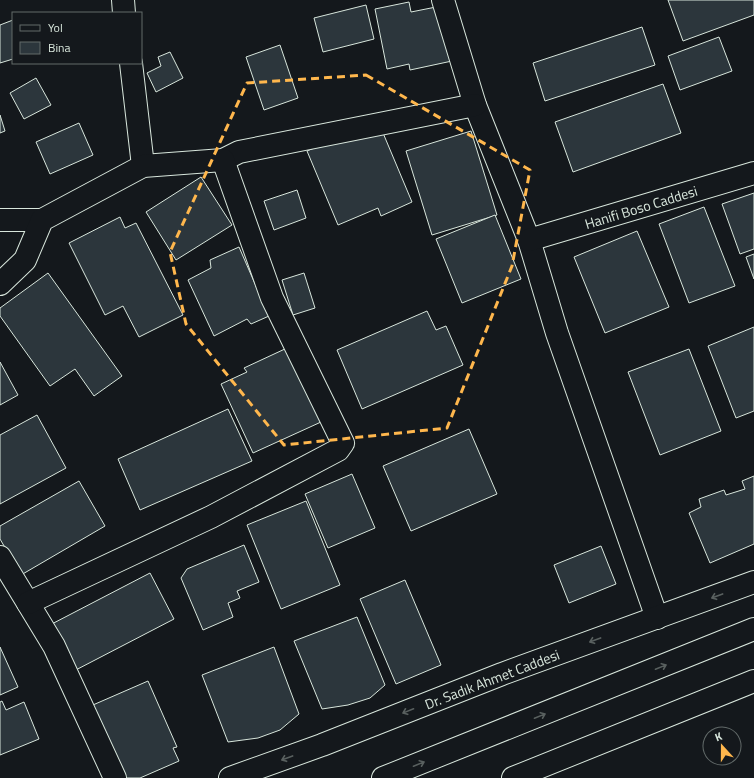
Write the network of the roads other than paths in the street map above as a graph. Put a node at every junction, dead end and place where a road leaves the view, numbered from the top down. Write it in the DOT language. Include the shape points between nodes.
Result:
graph roads {
  1 [pos="123,0"];
  2 [pos="443,0"];
  3 [pos="124,12"];
  4 [pos="131,64"];
  5 [pos="475,105"];
  6 [pos="223,160"];
  7 [pos="143,166"];
  8 [pos="754,173"];
  9 [pos="0,220"];
  10 [pos="42,220"];
  11 [pos="529,240"];
  12 [pos="0,284"];
  13 [pos="0,557"];
  14 [pos="754,582"];
  15 [pos="28,603"];
  16 [pos="657,618"];
  17 [pos="754,629"];
  18 [pos="754,681"];
  19 [pos="115,778"];
  20 [pos="230,778"];
  21 [pos="383,778"];
  22 [pos="513,778"];
  1 -- 3 [label="street"];
  2 -- 5 [label="street"];
  4 -- 7 [label="street"];
  5 -- 6 [label="street" via="238,152"];
  5 -- 11 [label="street"];
  6 -- 7 [label="street"];
  6 -- 15 [label="street" via="272,298 343,443 338,450 212,517"];
  7 -- 10 [label="street"];
  8 -- 11 [label="street, Hanifi Boso Caddesi"];
  9 -- 10 [label="street"];
  10 -- 12 [label="street" via="25,260"];
  11 -- 16 [label="street" via="557,333"];
  13 -- 15 [label="street"];
  14 -- 16 [label="street, Dr. Sadık Ahmet Caddesi, one-way"];
  15 -- 19 [label="street" via="54,646"];
  16 -- 20 [label="street, Dr. Sadık Ahmet Caddesi, one-way"];
  21 -- 17 [label="street, one-way"];
  18 -- 22 [label="street"];
}
